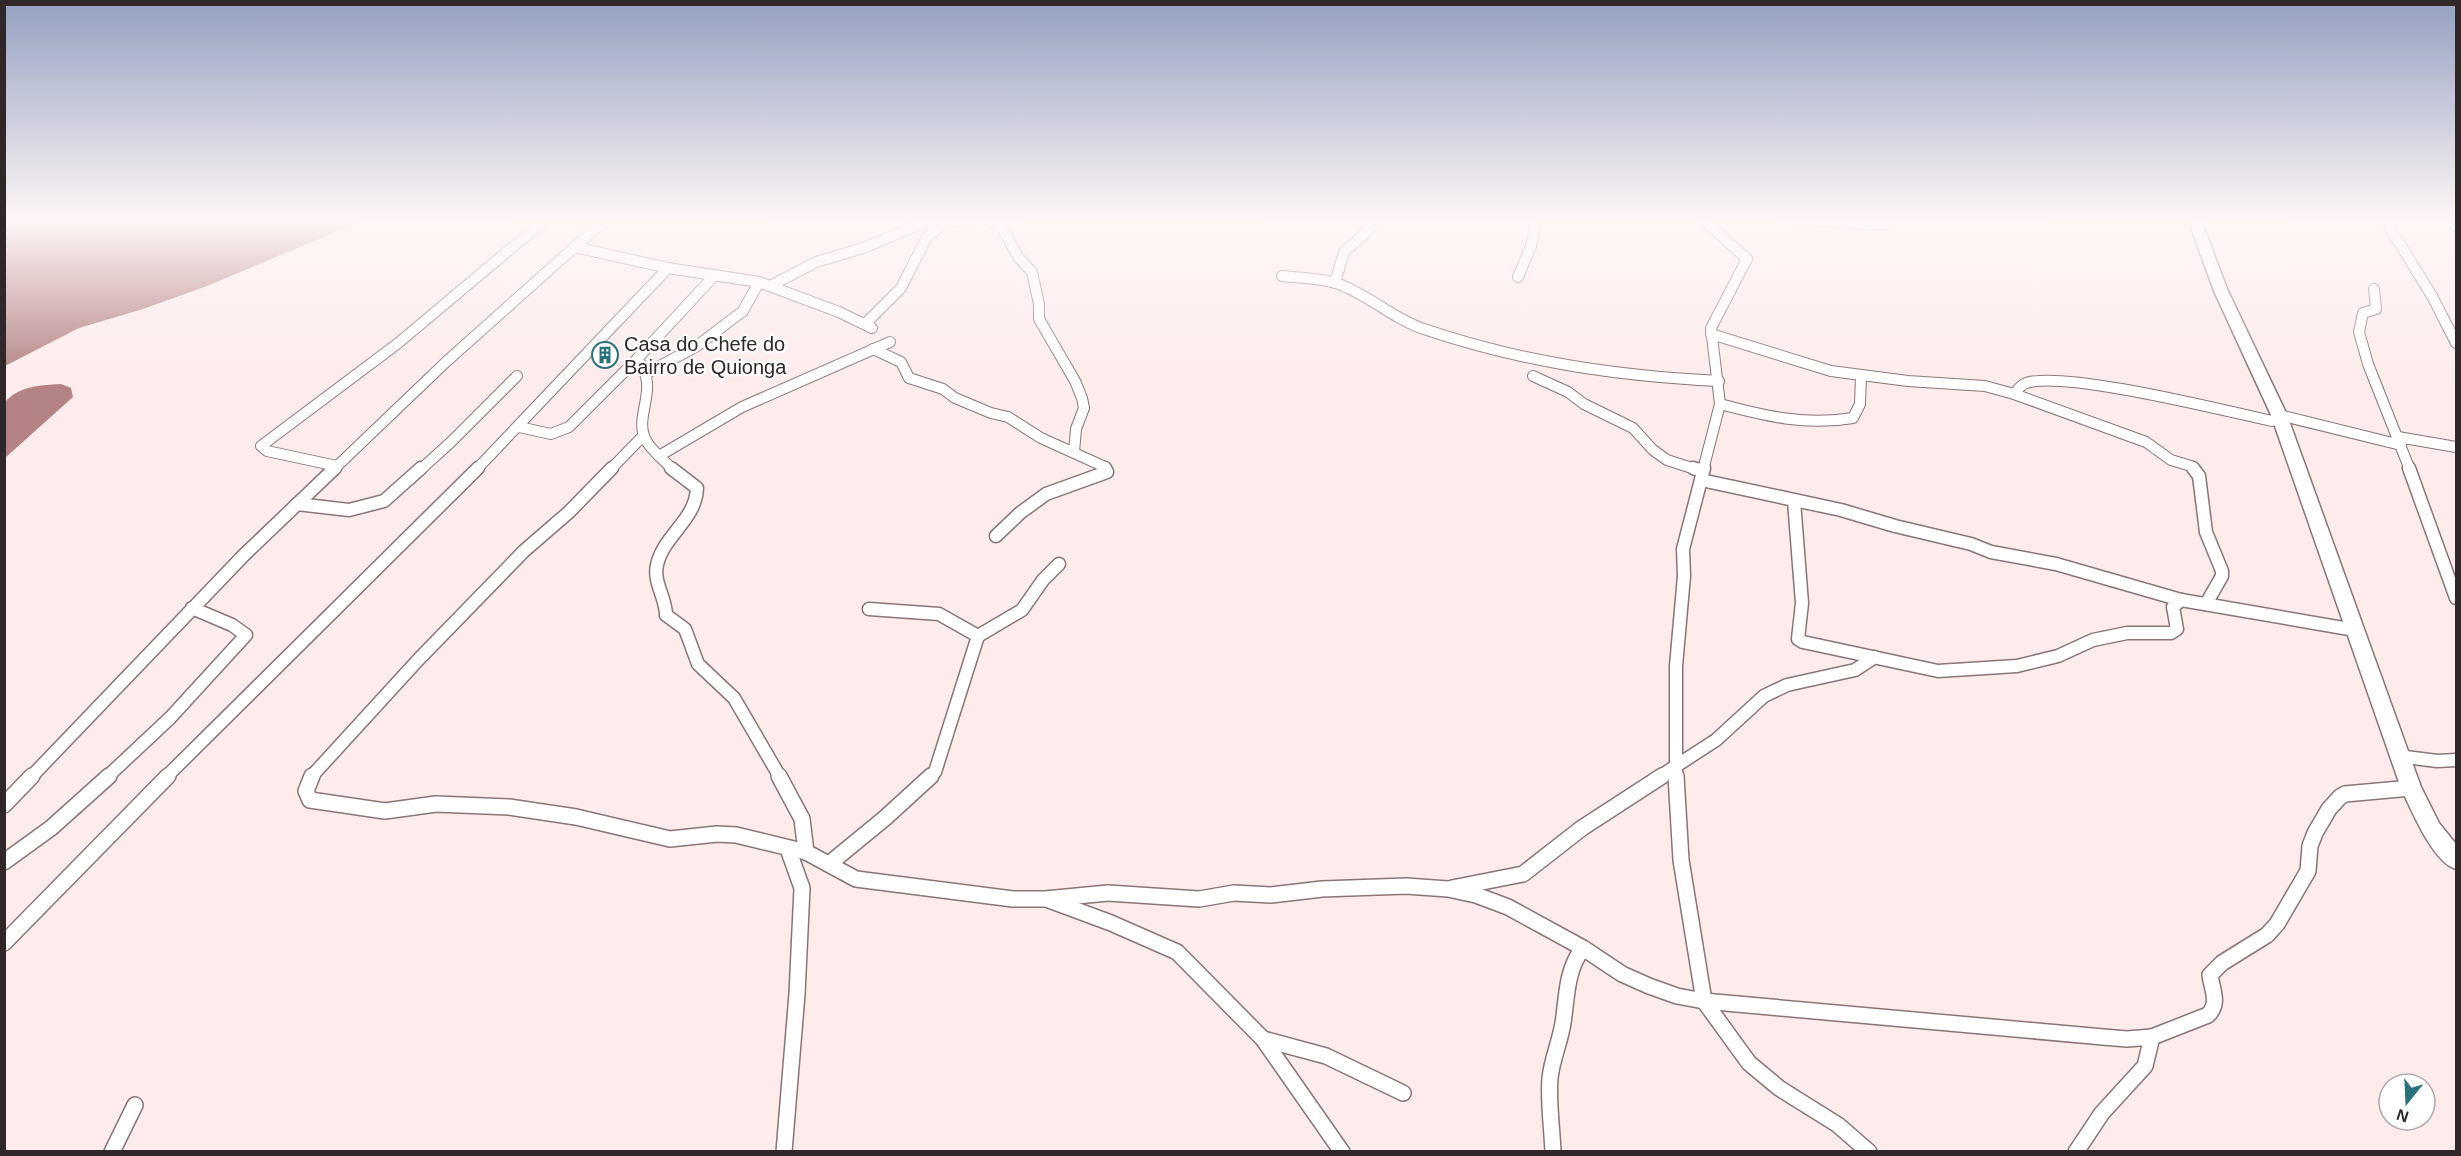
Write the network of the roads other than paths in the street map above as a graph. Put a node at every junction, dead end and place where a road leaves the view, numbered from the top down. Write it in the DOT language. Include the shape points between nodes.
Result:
graph roads {
  1 [pos="481,274"];
  2 [pos="545,274"];
  3 [pos="662,274"];
  4 [pos="702,274"];
  5 [pos="788,274"];
  6 [pos="908,274"];
  7 [pos="1032,274"];
  8 [pos="1338,274"];
  9 [pos="1519,274"];
  10 [pos="1738,274"];
  11 [pos="2215,274"];
  12 [pos="2417,274"];
  13 [pos="714,276"];
  14 [pos="1282,276"];
  15 [pos="1518,277"];
  16 [pos="1335,283"];
  17 [pos="765,284"];
  18 [pos="2374,289"];
  19 [pos="2443,318"];
  20 [pos="2457,320"];
  21 [pos="1712,334"];
  22 [pos="890,342"];
  23 [pos="2457,344"];
  24 [pos="873,349"];
  25 [pos="637,359"];
  26 [pos="647,373"];
  27 [pos="517,376"];
  28 [pos="1533,376"];
  29 [pos="1861,376"];
  30 [pos="1719,381"];
  31 [pos="2014,394"];
  32 [pos="1720,404"];
  33 [pos="2279,415"];
  34 [pos="519,427"];
  35 [pos="643,436"];
  36 [pos="2399,441"];
  37 [pos="2457,447"];
  38 [pos="1074,452"];
  39 [pos="659,456"];
  40 [pos="337,466"];
  41 [pos="1702,476"];
  42 [pos="1794,501"];
  43 [pos="297,504"];
  44 [pos="996,536"];
  45 [pos="1059,564"];
  46 [pos="2457,598"];
  47 [pos="2181,600"];
  48 [pos="2206,604"];
  49 [pos="192,608"];
  50 [pos="869,609"];
  51 [pos="2355,630"];
  52 [pos="978,636"];
  53 [pos="1875,657"];
  54 [pos="2398,756"];
  55 [pos="2457,760"];
  56 [pos="1675,767"];
  57 [pos="2411,788"];
  58 [pos="4,806"];
  59 [pos="788,849"];
  60 [pos="806,852"];
  61 [pos="2457,860"];
  62 [pos="4,862"];
  63 [pos="829,864"];
  64 [pos="1448,889"];
  65 [pos="1046,898"];
  66 [pos="4,943"];
  67 [pos="1583,948"];
  68 [pos="1704,1001"];
  69 [pos="2152,1037"];
  70 [pos="1263,1039"];
  71 [pos="1403,1093"];
  72 [pos="135,1105"];
  73 [pos="112,1152"];
  74 [pos="784,1152"];
  75 [pos="1342,1152"];
  76 [pos="1553,1152"];
  77 [pos="1869,1152"];
  78 [pos="2076,1152"];
  1 -- 40 [label="street" via="397,344 261,446 267,451"];
  2 -- 40 [label="street"];
  3 -- 34 [label="street"];
  4 -- 13 [label="street"];
  5 -- 17 [label="street"];
  6 -- 17 [label="street" via="868,326"];
  7 -- 38 [label="street" via="1039,319 1082,398 1084,408 1076,429"];
  8 -- 16 [label="street"];
  9 -- 15 [label="street"];
  10 -- 21 [label="street" via="1714,317"];
  11 -- 33 [label="main road"];
  12 -- 19 [label="street"];
  13 -- 17 [label="street"];
  13 -- 25 [label="street"];
  14 -- 16 [label="street"];
  16 -- 30 [label="street" via="1410,325 1471,345 1602,372"];
  17 -- 26 [label="street" via="743,311 697,346"];
  18 -- 36 [label="street" via="2376,309 2363,313 2359,332"];
  19 -- 20 [label="street"];
  19 -- 23 [label="street"];
  21 -- 29 [label="street" via="1831,371"];
  21 -- 30 [label="street"];
  22 -- 24 [label="street"];
  24 -- 38 [label="street" via="901,362 909,378 1008,417 1041,438"];
  24 -- 39 [label="street" via="747,404"];
  25 -- 26 [label="street"];
  25 -- 34 [label="street" via="563,431 546,434"];
  26 -- 35 [label="street"];
  27 -- 43 [label="street" via="384,501 349,510"];
  28 -- 41 [label="street" via="1633,428 1667,460"];
  29 -- 31 [label="street" via="1985,386"];
  29 -- 32 [label="street" via="1860,404 1853,418 1791,422"];
  30 -- 32 [label="street"];
  31 -- 33 [label="street" via="2024,384 2053,382 2119,389 2272,420"];
  31 -- 48 [label="street" via="2139,440 2171,460 2191,466 2199,476 2206,532 2222,571"];
  32 -- 41 [label="street"];
  33 -- 36 [label="street"];
  33 -- 51 [label="main road"];
  34 -- 66 [label="street"];
  35 -- 39 [label="street"];
  35 -- 59 [label="street" via="417,660 321,765 309,780 306,797 385,811 436,804 509,807 576,817 661,838 717,834"];
  36 -- 37 [label="street"];
  36 -- 46 [label="street"];
  38 -- 44 [label="street" via="1105,467 1107,472 1046,494"];
  39 -- 60 [label="street" via="698,492 659,556 655,581 667,608 666,615 684,629 698,664 734,698 756,733 802,819"];
  40 -- 43 [label="street"];
  41 -- 42 [label="street"];
  41 -- 56 [label="street" via="1683,549"];
  42 -- 47 [label="street" via="1991,552 2056,564"];
  42 -- 53 [label="street" via="1802,603 1798,639"];
  43 -- 49 [label="street"];
  45 -- 52 [label="street" via="1043,579 1022,610"];
  47 -- 48 [label="street"];
  47 -- 53 [label="street" via="2173,607 2178,625 2170,633 2127,633 2093,640 2031,664 1938,671"];
  48 -- 51 [label="street"];
  49 -- 58 [label="street"];
  49 -- 62 [label="street" via="246,635 128,758 51,828"];
  50 -- 52 [label="street" via="939,614"];
  51 -- 54 [label="main road"];
  52 -- 63 [label="street" via="935,772"];
  53 -- 56 [label="street" via="1855,670 1787,686 1764,696 1716,740"];
  54 -- 55 [label="street"];
  54 -- 57 [label="main road"];
  56 -- 64 [label="street" via="1582,828 1523,874"];
  56 -- 68 [label="street" via="1681,861"];
  57 -- 61 [label="main road" via="2432,829"];
  57 -- 69 [label="street" via="2346,794 2336,799 2310,846 2308,872 2279,923 2220,963 2210,975 2215,1002 2211,1014"];
  59 -- 60 [label="street"];
  59 -- 74 [label="street" via="802,888"];
  60 -- 63 [label="street"];
  63 -- 65 [label="street" via="846,875 876,883"];
  64 -- 65 [label="street" via="1323,889 1271,895 1234,893 1199,899 1098,893"];
  64 -- 67 [label="street" via="1493,900"];
  65 -- 70 [label="street" via="1177,952"];
  67 -- 68 [label="street" via="1631,979 1677,996"];
  67 -- 76 [label="street" via="1572,969 1551,1065"];
  68 -- 69 [label="street" via="2127,1039"];
  68 -- 77 [label="street" via="1749,1063 1779,1088 1838,1125"];
  69 -- 78 [label="street" via="2145,1066 2102,1113"];
  70 -- 71 [label="street" via="1326,1056"];
  70 -- 75 [label="street"];
  72 -- 73 [label="street"];
}
